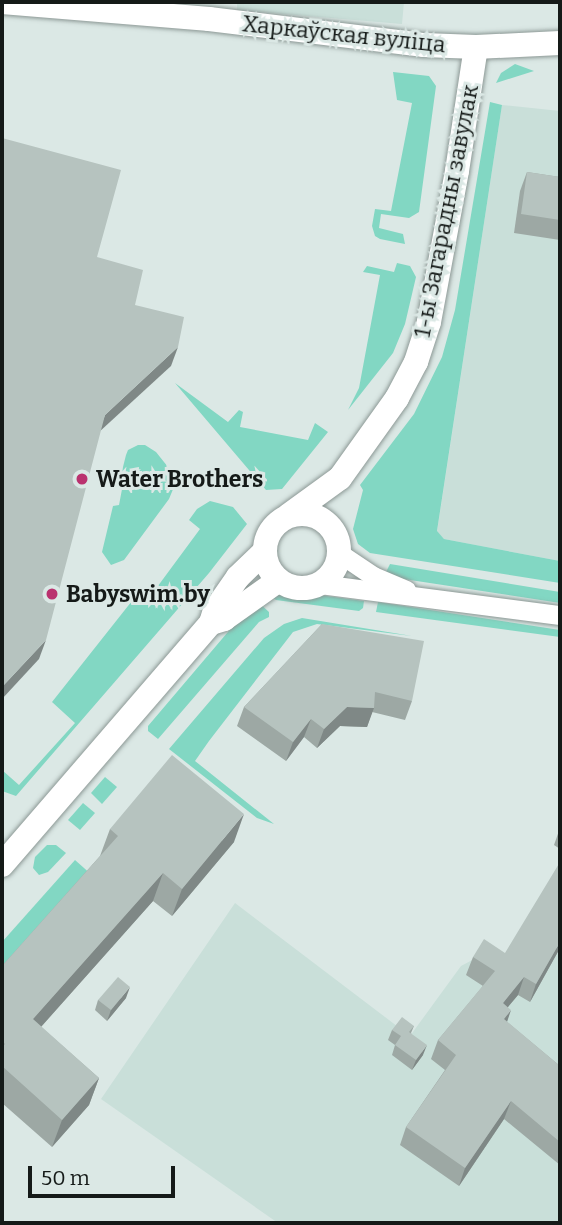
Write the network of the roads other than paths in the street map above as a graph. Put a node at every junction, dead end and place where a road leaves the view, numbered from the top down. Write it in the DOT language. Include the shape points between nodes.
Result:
graph roads {
  1 [pos="2,2"];
  2 [pos="560,43"];
  3 [pos="476,47"];
  4 [pos="340,478"];
  5 [pos="289,515"];
  6 [pos="338,544"];
  7 [pos="265,551"];
  8 [pos="279,580"];
  9 [pos="320,584"];
  10 [pos="417,594"];
  11 [pos="560,615"];
  12 [pos="211,623"];
  13 [pos="2,865"];
  1 -- 3 [label="main road, Харкаўская вуліца"];
  2 -- 3 [label="main road, Харкаўская вуліца"];
  3 -- 4 [label="main road, 1-ы Загарадны завулак" via="457,171 416,362 397,398"];
  4 -- 5 [label="main road, 1-ы Загарадны завулак"];
  4 -- 6 [label="main road"];
  5 -- 6 [label="main road" via="317,516"];
  5 -- 7 [label="main road" via="274,526"];
  6 -- 9 [label="main road" via="333,572"];
  6 -- 10 [label="street" via="373,576"];
  7 -- 8 [label="main road" via="268,567"];
  7 -- 12 [label="main road" via="238,577"];
  8 -- 9 [label="main road" via="294,587"];
  8 -- 12 [label="main road"];
  9 -- 10 [label="street"];
  10 -- 11 [label="street"];
  12 -- 13 [label="main road"];
}
